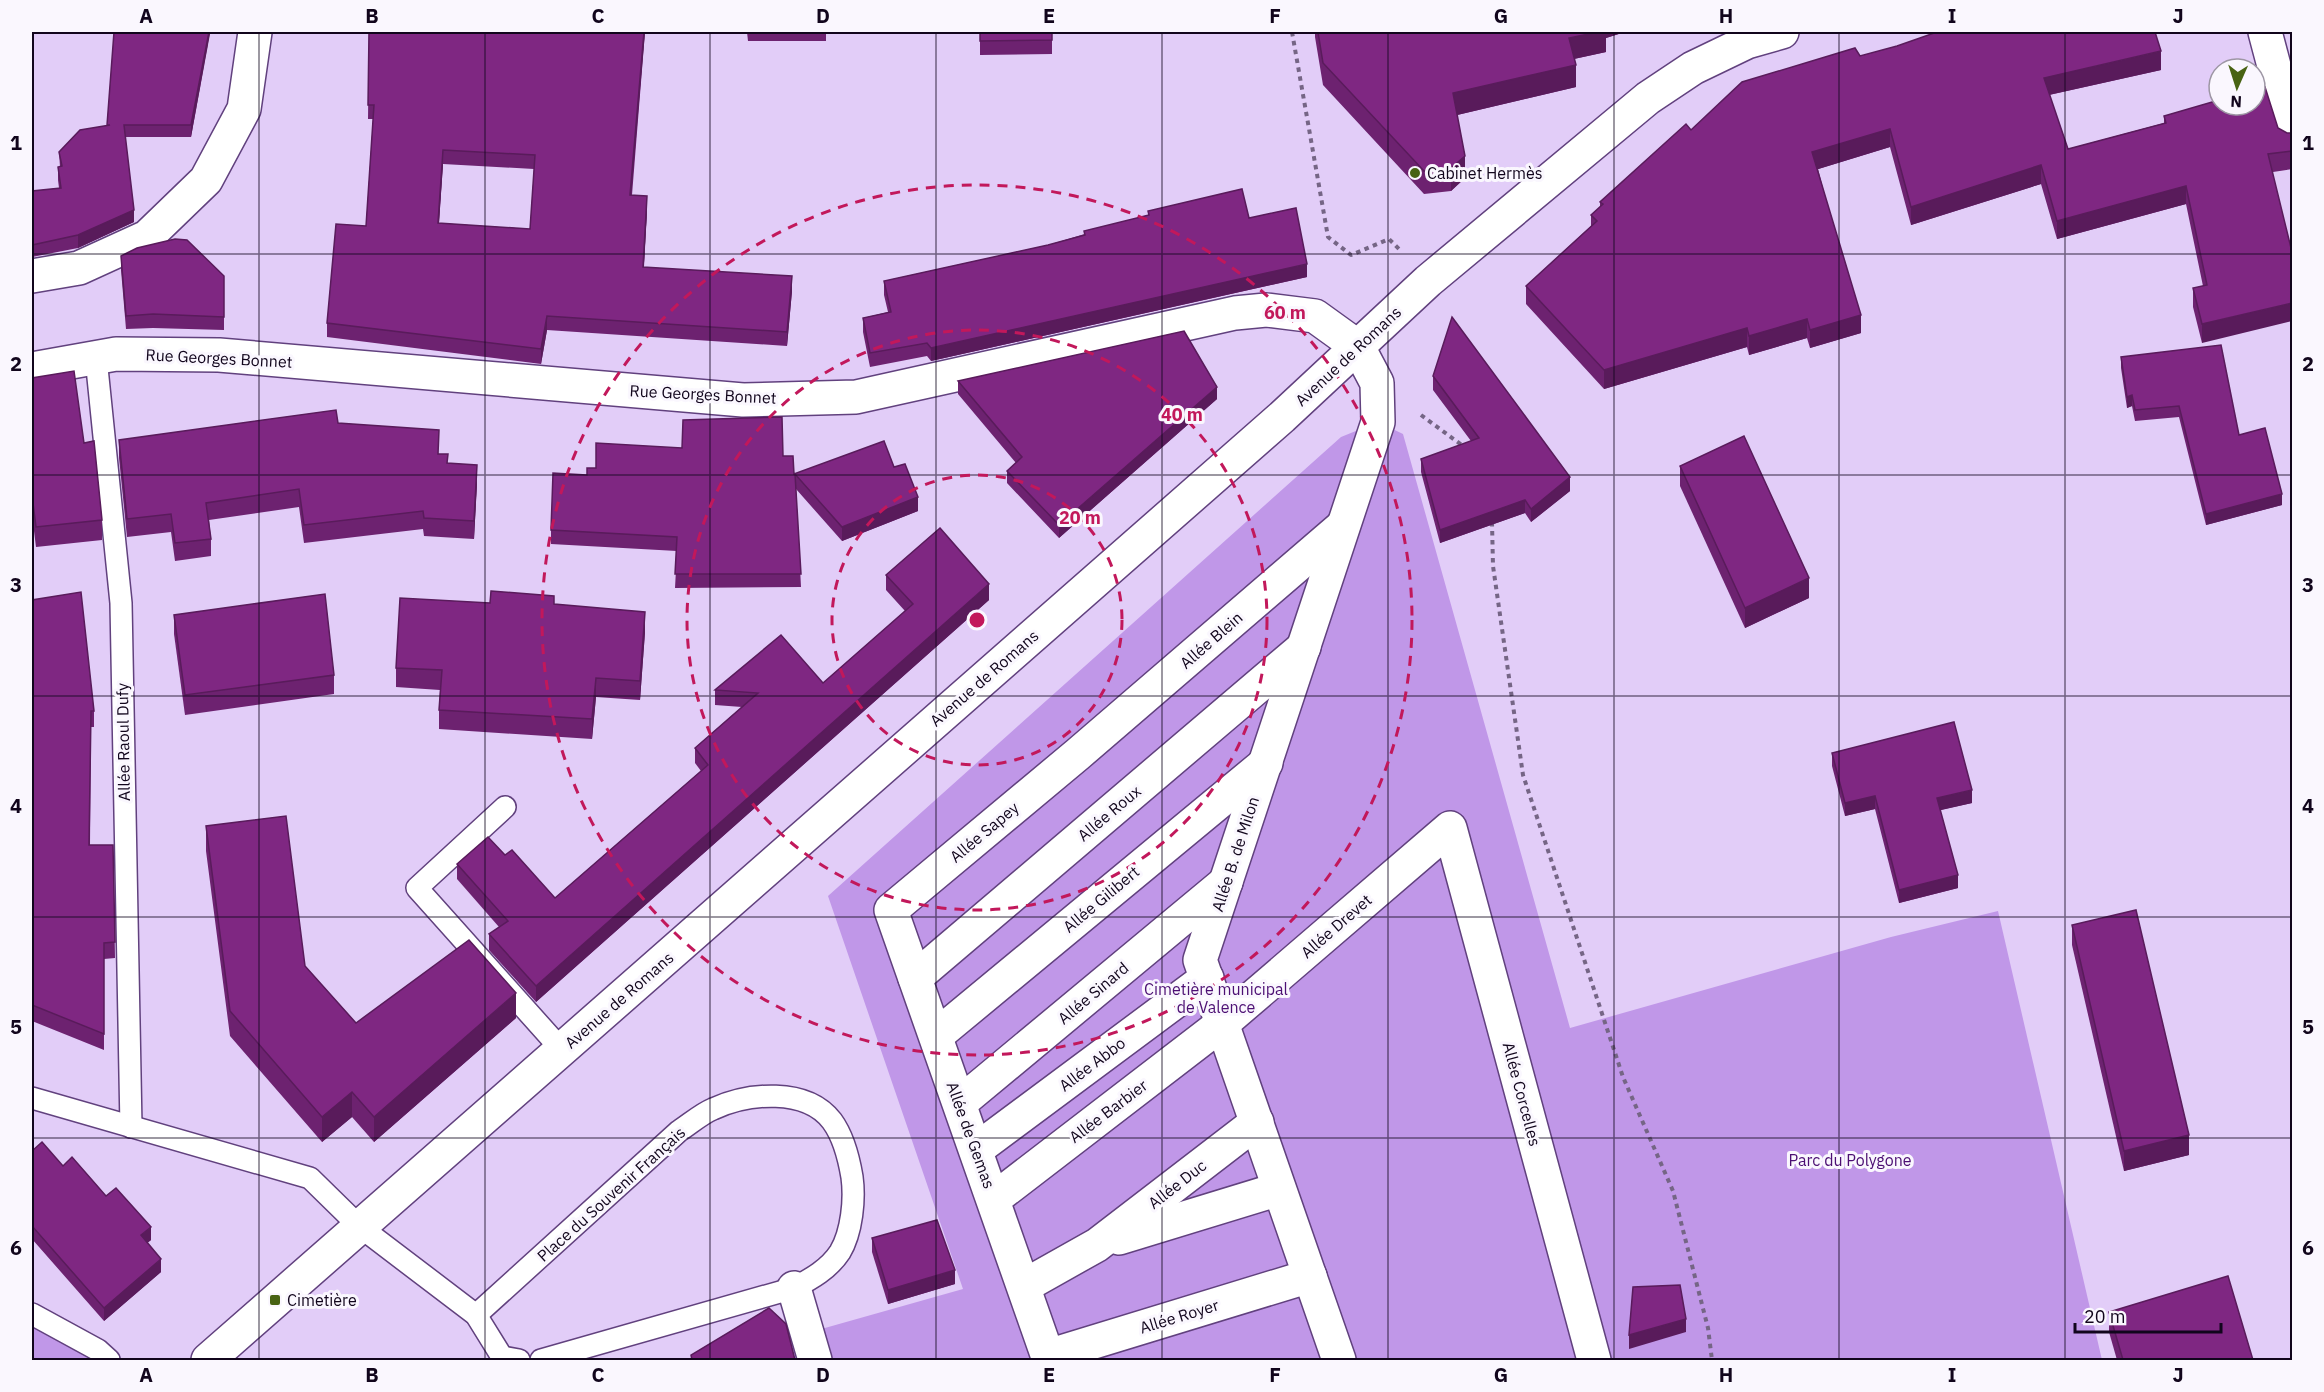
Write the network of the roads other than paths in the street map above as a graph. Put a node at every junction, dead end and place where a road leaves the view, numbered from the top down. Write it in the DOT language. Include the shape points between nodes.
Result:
graph roads {
  1 [pos="255,32"];
  2 [pos="1782,32"];
  3 [pos="2265,32"];
  4 [pos="2292,134"];
  5 [pos="32,276"];
  6 [pos="1358,347"];
  7 [pos="96,358"];
  8 [pos="32,369"];
  9 [pos="1343,526"];
  10 [pos="1304,647"];
  11 [pos="1078,754"];
  12 [pos="1266,763"];
  13 [pos="505,807"];
  14 [pos="1450,828"];
  15 [pos="1226,882"];
  16 [pos="891,910"];
  17 [pos="915,978"];
  18 [pos="1207,978"];
  19 [pos="1223,1023"];
  20 [pos="936,1036"];
  21 [pos="561,1049"];
  22 [pos="32,1098"];
  23 [pos="960,1103"];
  24 [pos="1257,1122"];
  25 [pos="131,1127"];
  26 [pos="977,1149"];
  27 [pos="1279,1188"];
  28 [pos="994,1198"];
  29 [pos="359,1226"];
  30 [pos="1097,1245"];
  31 [pos="1310,1276"];
  32 [pos="1024,1286"];
  33 [pos="794,1288"];
  34 [pos="32,1314"];
  35 [pos="476,1315"];
  36 [pos="1048,1358"];
  37 [pos="1331,1358"];
  38 [pos="109,1360"];
  39 [pos="208,1360"];
  40 [pos="519,1360"];
  41 [pos="541,1360"];
  42 [pos="815,1360"];
  43 [pos="1594,1360"];
  1 -- 5 [label="street" via="244,109 206,180 147,237 79,268"];
  2 -- 6 [label="street, Avenue de Romans" via="1747,42 1693,68 1648,98 1428,281"];
  3 -- 4 [label="street"];
  6 -- 7 [label="street, Rue Georges Bonnet" via="1315,316 1266,310 1235,313 856,397 742,400 219,355 116,354"];
  6 -- 9 [label="street, Allée B. de Milon" via="1377,383 1378,422"];
  6 -- 21 [label="street, Avenue de Romans"];
  7 -- 8 [label="street, Rue Georges Bonnet"];
  7 -- 25 [label="lane, Allée Raoul Dufy" via="121,603"];
  9 -- 10 [label="street, Allée B. de Milon"];
  9 -- 11 [label="street, Allée Blein"];
  10 -- 12 [label="street, Allée B. de Milon"];
  10 -- 17 [label="street, Allée Roux"];
  11 -- 16 [label="street, Allée Sapey"];
  12 -- 15 [label="street, Allée B. de Milon"];
  12 -- 20 [label="street, Allée Gilibert"];
  13 -- 21 [label="lane" via="417,888"];
  14 -- 19 [label="street, Allée Drevet"];
  14 -- 43 [label="street, Allée Corcelles"];
  15 -- 18 [label="street, Allée B. de Milon" via="1200,960"];
  15 -- 23 [label="street, Allée Sinard"];
  16 -- 17 [label="street, Allée de Gemas"];
  17 -- 20 [label="street, Allée de Gemas"];
  18 -- 19 [label="street, Allée B. de Milon"];
  18 -- 26 [label="street, Allée Abbo"];
  19 -- 24 [label="street, Allée B. de Milon"];
  19 -- 28 [label="street, Allée Barbier"];
  20 -- 23 [label="street, Allée de Gemas"];
  21 -- 29 [label="street, Avenue de Romans"];
  22 -- 25 [label="lane"];
  23 -- 26 [label="street, Allée de Gemas"];
  24 -- 27 [label="street, Allée B. de Milon"];
  24 -- 30 [label="street, Allée Duc"];
  25 -- 29 [label="lane" via="310,1178"];
  26 -- 28 [label="street, Allée de Gemas"];
  27 -- 30 [label="street, Allée Duc"];
  27 -- 31 [label="street, Allée B. de Milon"];
  28 -- 32 [label="street, Allée de Gemas"];
  29 -- 35 [label="lane"];
  29 -- 39 [label="street, Avenue de Romans"];
  30 -- 32 [label="street, Allée Duc"];
  31 -- 36 [label="street, Allée Royer"];
  31 -- 37 [label="street, Allée B. de Milon"];
  32 -- 36 [label="street, Allée de Gemas"];
  33 -- 35 [label="lane, Place du Souvenir Français" via="820,1274 840,1252 850,1227 853,1186 849,1158 832,1122 815,1106 788,1097 749,1099 713,1109 679,1131"];
  33 -- 41 [label="lane, Place du Souvenir Français"];
  33 -- 42 [label="street"];
  34 -- 38 [label="lane"];
  35 -- 40 [label="lane" via="502,1357"];
}
